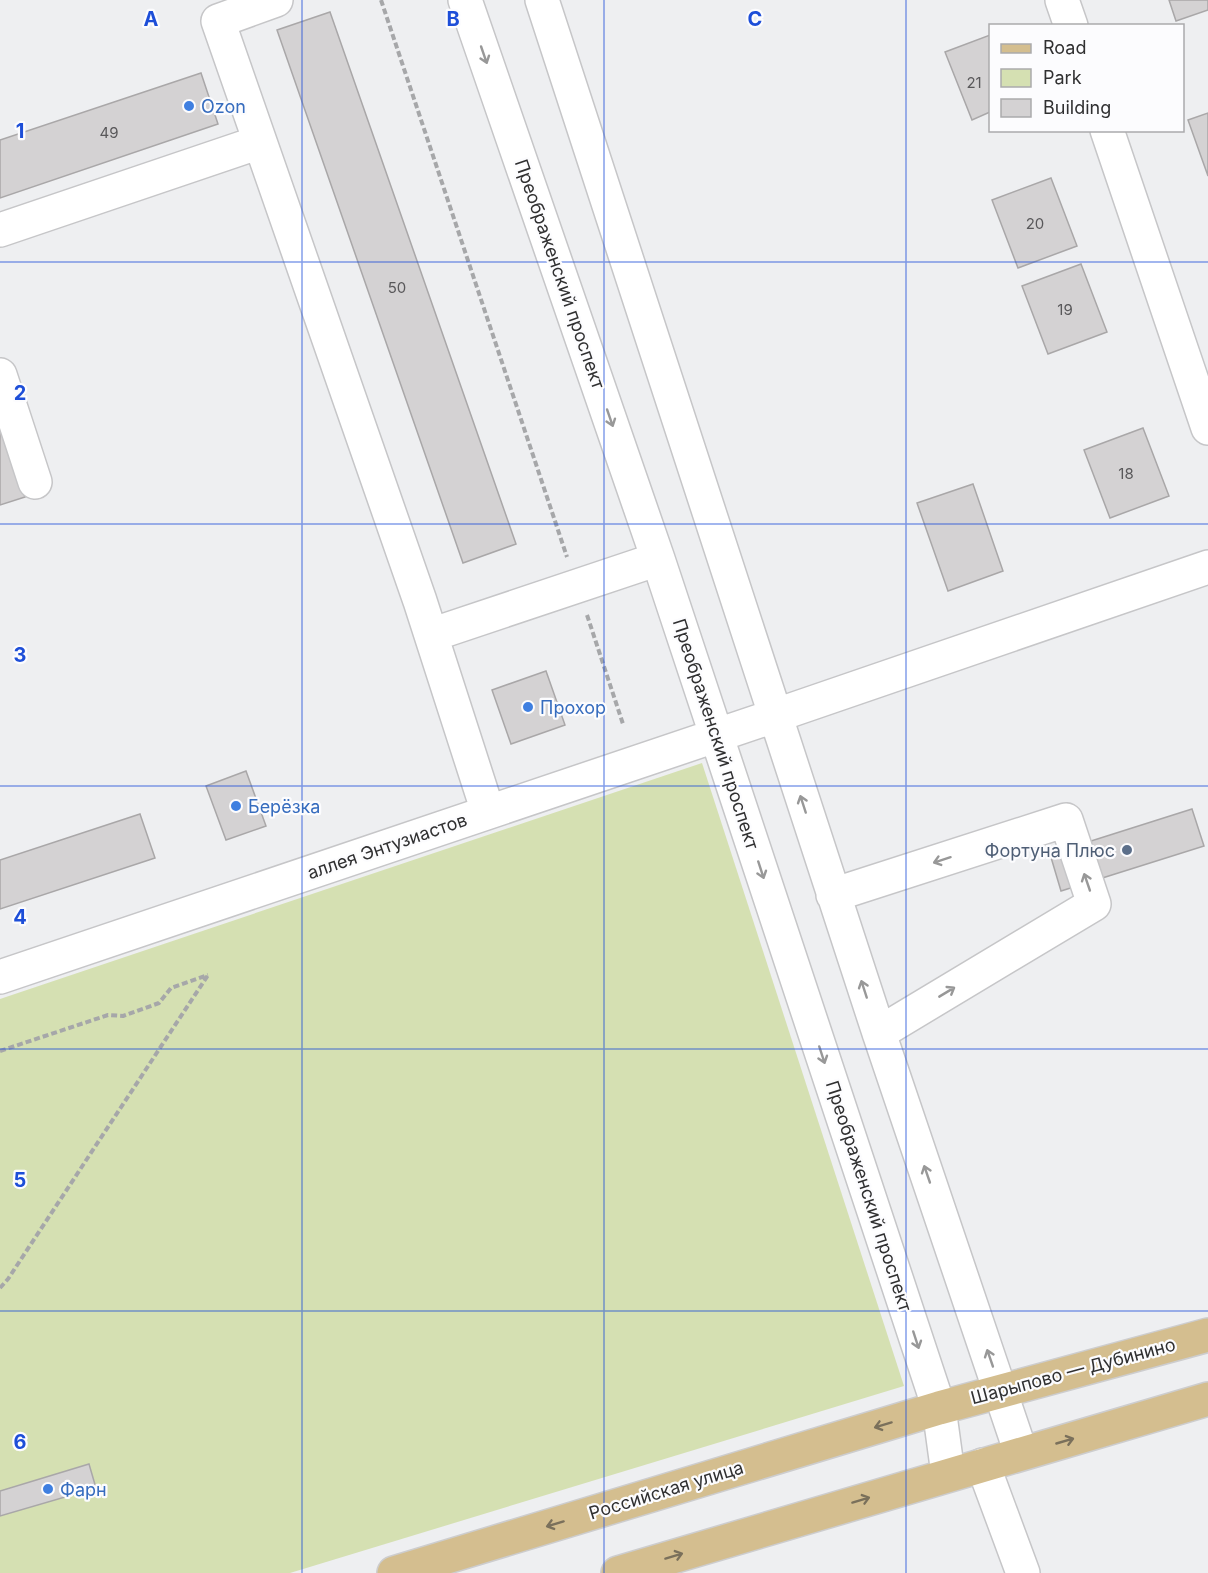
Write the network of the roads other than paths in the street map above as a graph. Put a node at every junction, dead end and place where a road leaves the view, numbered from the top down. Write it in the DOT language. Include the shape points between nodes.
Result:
graph roads {
  1 [pos="276,0"];
  2 [pos="465,0"];
  3 [pos="542,0"];
  4 [pos="1062,0"];
  5 [pos="1070,24"];
  6 [pos="1108,132"];
  7 [pos="260,142"];
  8 [pos="0,230"];
  9 [pos="0,375"];
  10 [pos="1208,428"];
  11 [pos="35,482"];
  12 [pos="658,559"];
  13 [pos="1208,567"];
  14 [pos="431,636"];
  15 [pos="774,716"];
  16 [pos="717,734"];
  17 [pos="488,812"];
  18 [pos="833,895"];
  19 [pos="0,977"];
  20 [pos="879,1033"];
  21 [pos="1208,1335"];
  22 [pos="1001,1390"];
  23 [pos="1208,1399"];
  24 [pos="939,1408"];
  25 [pos="1022,1453"];
  26 [pos="983,1465"];
  27 [pos="948,1474"];
  28 [pos="394,1573"];
  29 [pos="618,1573"];
  30 [pos="1023,1573"];
  1 -- 7 [label="street" via="218,21"];
  2 -- 12 [label="street, Преображенский проспект, one-way"];
  3 -- 15 [label="street"];
  4 -- 5 [label="street"];
  6 -- 10 [label="street"];
  7 -- 8 [label="street"];
  7 -- 14 [label="street"];
  9 -- 11 [label="street"];
  12 -- 14 [label="street"];
  12 -- 16 [label="street, Преображенский проспект"];
  13 -- 15 [label="street, аллея Энтузиастов"];
  14 -- 17 [label="street"];
  15 -- 16 [label="street, аллея Энтузиастов"];
  18 -- 15 [label="street, one-way"];
  16 -- 17 [label="street, аллея Энтузиастов"];
  16 -- 24 [label="street, Преображенский проспект, one-way"];
  17 -- 19 [label="street, аллея Энтузиастов"];
  20 -- 18 [label="street, one-way"];
  20 -- 18 [label="street, one-way" via="1094,903 1066,820"];
  22 -- 20 [label="street, one-way"];
  21 -- 22 [label="main road, Шарыпово — Дубинино"];
  22 -- 24 [label="main road, Шарыпово — Дубинино"];
  22 -- 25 [label="street"];
  25 -- 23 [label="main road, one-way"];
  24 -- 27 [label="street, Преображенский проспект"];
  24 -- 28 [label="main road, Российская улица, one-way"];
  25 -- 26 [label="main road"];
  26 -- 27 [label="main road"];
  26 -- 30 [label="street"];
  29 -- 27 [label="main road, one-way"];
}
